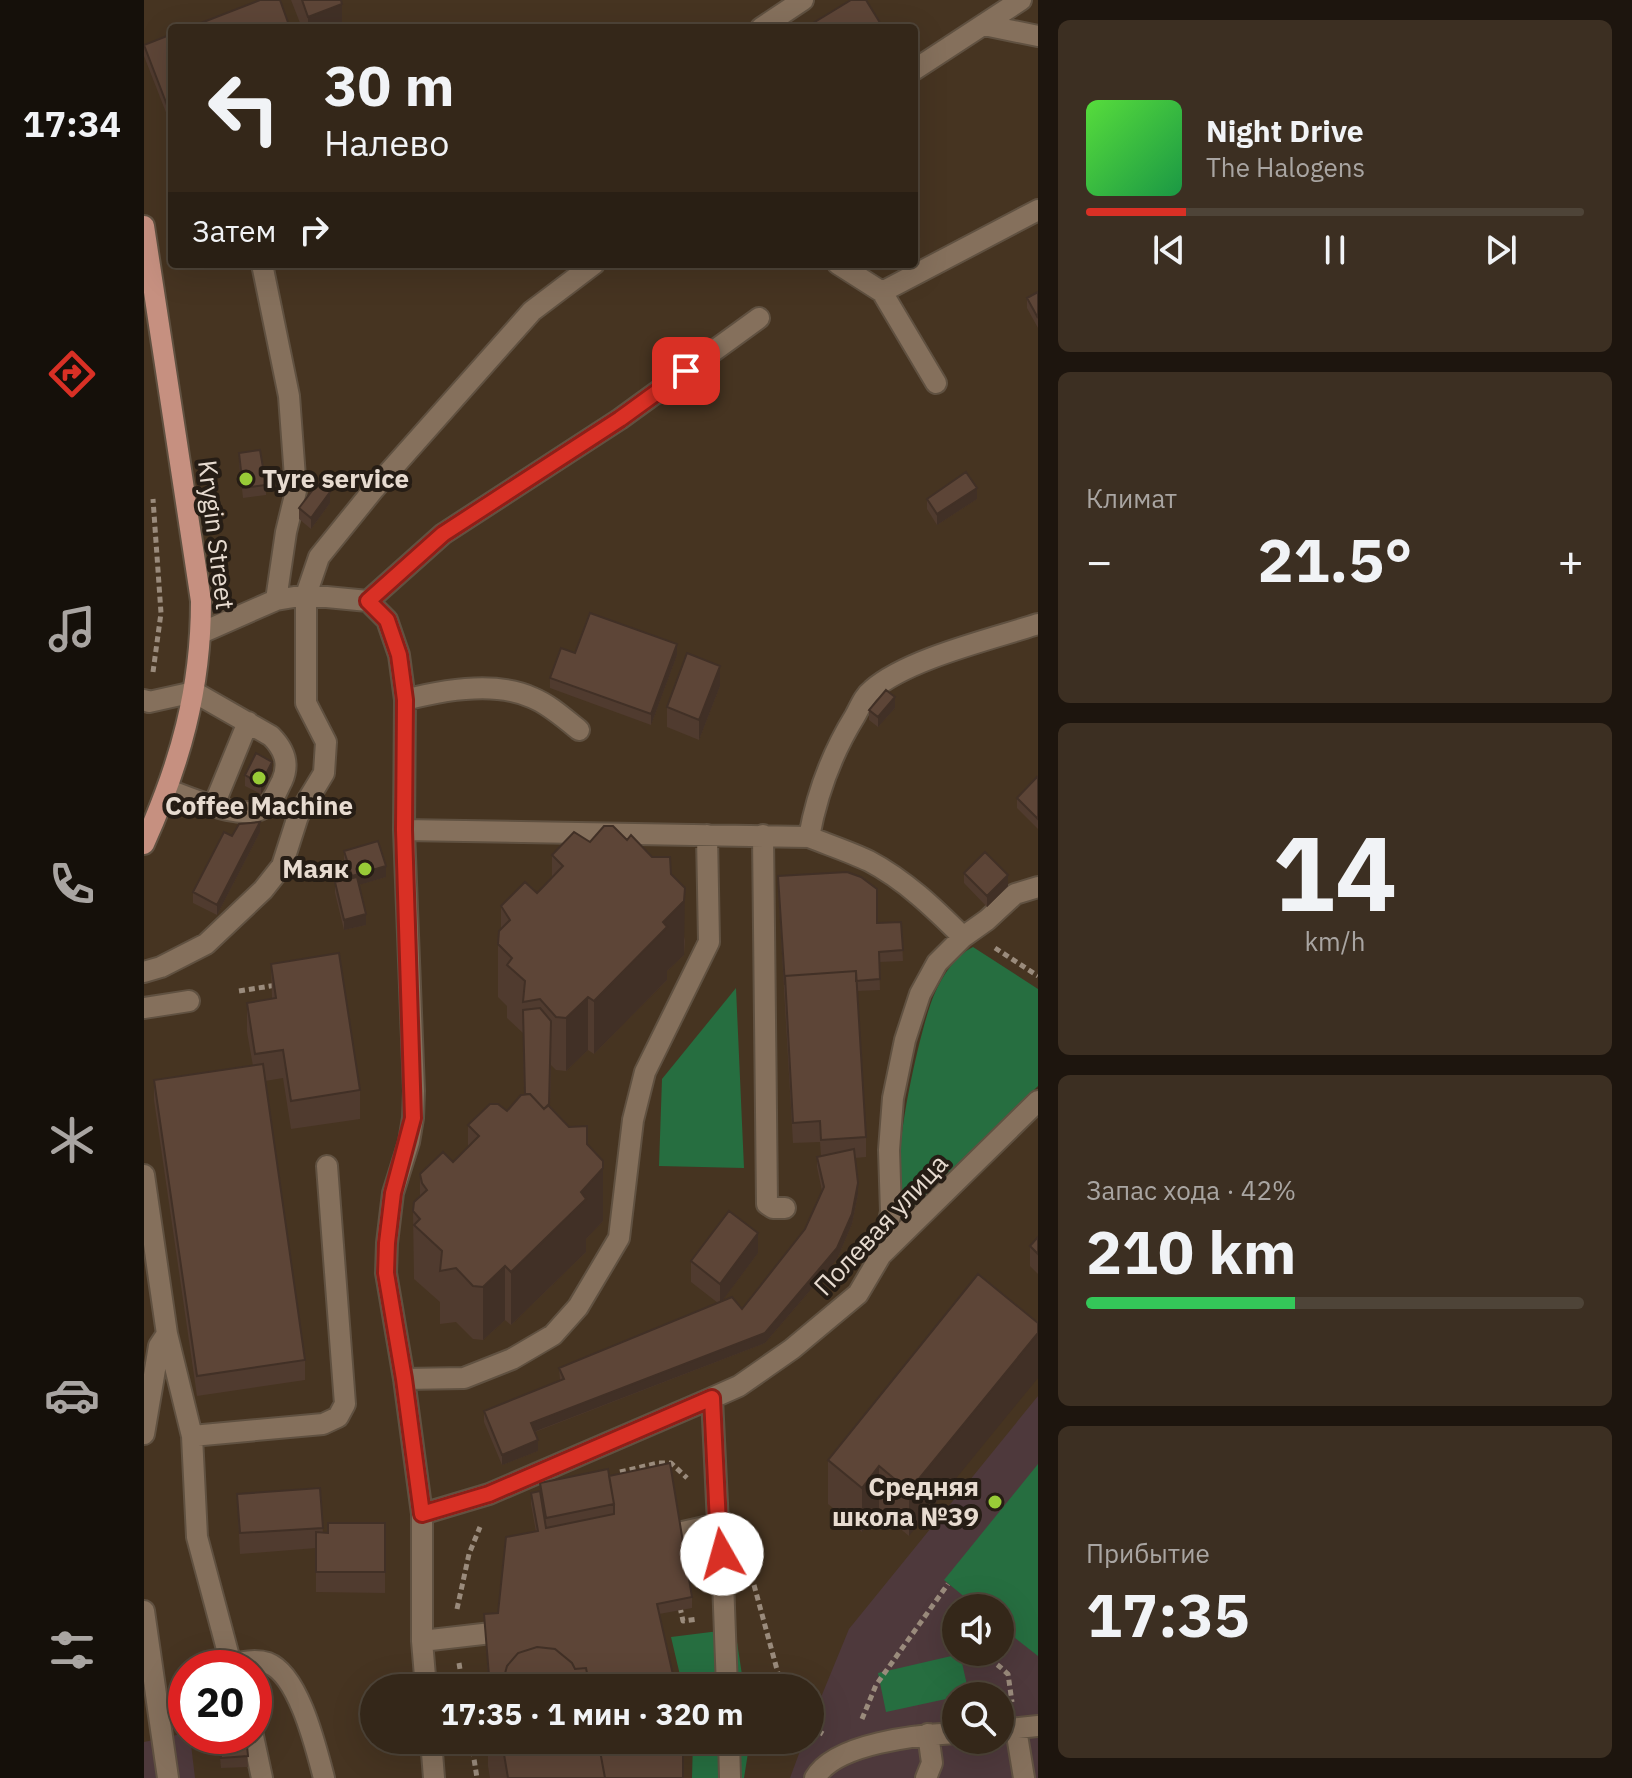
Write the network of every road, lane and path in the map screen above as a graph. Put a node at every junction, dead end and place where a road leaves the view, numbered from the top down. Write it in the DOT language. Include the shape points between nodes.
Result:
graph roads {
  1 [pos="803,0"];
  2 [pos="1021,0"];
  3 [pos="767,24"];
  4 [pos="984,25"];
  5 [pos="1038,36"];
  6 [pos="918,67"];
  7 [pos="1038,210"];
  8 [pos="144,226"];
  9 [pos="263,268"];
  10 [pos="589,268"];
  11 [pos="844,268"];
  12 [pos="882,292"];
  13 [pos="759,318"];
  14 [pos="936,383"];
  15 [pos="153,493"];
  16 [pos="306,595"];
  17 [pos="276,600"];
  18 [pos="368,601"];
  19 [pos="1038,624"];
  20 [pos="201,633"];
  21 [pos="194,692"];
  22 [pos="405,700"];
  23 [pos="146,702"];
  24 [pos="248,722"];
  25 [pos="579,730"];
  26 [pos="168,790"];
  27 [pos="214,805"];
  28 [pos="404,830"];
  29 [pos="707,835"];
  30 [pos="763,835"];
  31 [pos="809,837"];
  32 [pos="144,844"];
  33 [pos="1038,887"];
  34 [pos="967,934"];
  35 [pos="144,972"];
  36 [pos="1038,976"];
  37 [pos="291,982"];
  38 [pos="239,991"];
  39 [pos="189,1001"];
  40 [pos="144,1008"];
  41 [pos="1038,1101"];
  42 [pos="327,1166"];
  43 [pos="144,1175"];
  44 [pos="785,1208"];
  45 [pos="881,1255"];
  46 [pos="167,1334"];
  47 [pos="404,1379"];
  48 [pos="712,1398"];
  49 [pos="144,1434"];
  50 [pos="192,1436"];
  51 [pos="616,1473"];
  52 [pos="689,1482"];
  53 [pos="422,1514"];
  54 [pos="488,1517"];
  55 [pos="718,1524"];
  56 [pos="637,1542"];
  57 [pos="722,1554"];
  58 [pos="643,1570"];
  59 [pos="948,1584"];
  60 [pos="679,1606"];
  61 [pos="144,1611"];
  62 [pos="683,1621"];
  63 [pos="527,1630"];
  64 [pos="454,1636"];
  65 [pos="422,1641"];
  66 [pos="227,1650"];
  67 [pos="997,1666"];
  68 [pos="272,1667"];
  69 [pos="425,1674"];
  70 [pos="461,1674"];
  71 [pos="726,1674"];
  72 [pos="1008,1674"];
  73 [pos="1038,1726"];
  74 [pos="1014,1728"];
  75 [pos="928,1734"];
  76 [pos="942,1734"];
  77 [pos="1014,1747"];
  78 [pos="851,1750"];
  79 [pos="257,1754"];
  80 [pos="432,1754"];
  81 [pos="473,1754"];
  82 [pos="729,1754"];
  83 [pos="168,1778"];
  84 [pos="262,1778"];
  85 [pos="324,1778"];
  86 [pos="434,1778"];
  87 [pos="477,1778"];
  88 [pos="730,1778"];
  89 [pos="815,1778"];
  90 [pos="926,1778"];
  91 [pos="1024,1778"];
  1 -- 3 [label="street"];
  2 -- 4 [label="street"];
  4 -- 5 [label="street"];
  4 -- 6 [label="street"];
  7 -- 12 [label="street"];
  8 -- 20 [label="main road, Krygin Street" via="201,601"];
  9 -- 17 [label="street" via="289,396 296,491"];
  10 -- 16 [label="street" via="532,311 383,478 319,557"];
  11 -- 12 [label="street"];
  12 -- 14 [label="street"];
  13 -- 18 [label="street" via="620,419 443,534"];
  15 -- 23 [label="path" via="161,613"];
  16 -- 17 [label="street"];
  16 -- 18 [label="street"];
  16 -- 35 [label="street" via="306,703 326,742 324,773 298,816 282,866 263,890 206,944"];
  17 -- 20 [label="street"];
  18 -- 22 [label="street" via="387,620 399,655"];
  19 -- 31 [label="street" via="914,665 869,692 834,750"];
  20 -- 21 [label="main road, Krygin Street"];
  21 -- 23 [label="street"];
  21 -- 24 [label="street"];
  21 -- 26 [label="main road, Krygin Street"];
  22 -- 25 [label="street" via="444,690 514,691 536,699"];
  22 -- 28 [label="street"];
  24 -- 27 [label="street"];
  24 -- 27 [label="street" via="281,746 287,770 274,798 257,812"];
  26 -- 27 [label="street"];
  26 -- 32 [label="main road, Krygin Street"];
  28 -- 29 [label="street"];
  28 -- 47 [label="street" via="413,1118 393,1193 386,1273"];
  29 -- 30 [label="street"];
  29 -- 47 [label="street" via="709,942 645,1072 633,1120 619,1238 578,1307 553,1335 464,1378"];
  30 -- 31 [label="street"];
  30 -- 44 [label="street" via="767,1204"];
  31 -- 34 [label="street" via="870,862"];
  33 -- 34 [label="street" via="1015,894"];
  34 -- 36 [label="path"];
  34 -- 45 [label="street" via="937,963 905,1040 893,1098 891,1212"];
  37 -- 38 [label="path"];
  39 -- 40 [label="street"];
  41 -- 45 [label="street, Полевая улица"];
  42 -- 50 [label="street" via="345,1404 338,1417 323,1424"];
  43 -- 46 [label="street"];
  45 -- 48 [label="street, Полевая улица" via="858,1294 792,1349"];
  46 -- 49 [label="street" via="159,1346"];
  46 -- 50 [label="street"];
  47 -- 53 [label="street"];
  48 -- 53 [label="street, Полевая улица" via="489,1494"];
  48 -- 55 [label="street"];
  50 -- 66 [label="street" via="197,1537"];
  51 -- 52 [label="path" via="671,1463"];
  53 -- 65 [label="street"];
  54 -- 64 [label="path" via="469,1554"];
  55 -- 56 [label="street"];
  55 -- 57 [label="street"];
  57 -- 58 [label="street"];
  57 -- 71 [label="street"];
  59 -- 78 [label="path" via="876,1685"];
  60 -- 62 [label="path"];
  61 -- 83 [label="street"];
  63 -- 64 [label="street"];
  64 -- 65 [label="street"];
  64 -- 70 [label="path"];
  65 -- 69 [label="street"];
  67 -- 72 [label="path"];
  68 -- 85 [label="street" via="294,1691"];
  73 -- 74 [label="street"];
  75 -- 76 [label="street"];
  75 -- 78 [label="street"];
  75 -- 90 [label="street" via="932,1763"];
  77 -- 91 [label="street"];
  78 -- 89 [label="street"];
  79 -- 84 [label="street"];
  80 -- 86 [label="street"];
  81 -- 87 [label="path"];
  82 -- 88 [label="street"];
}
